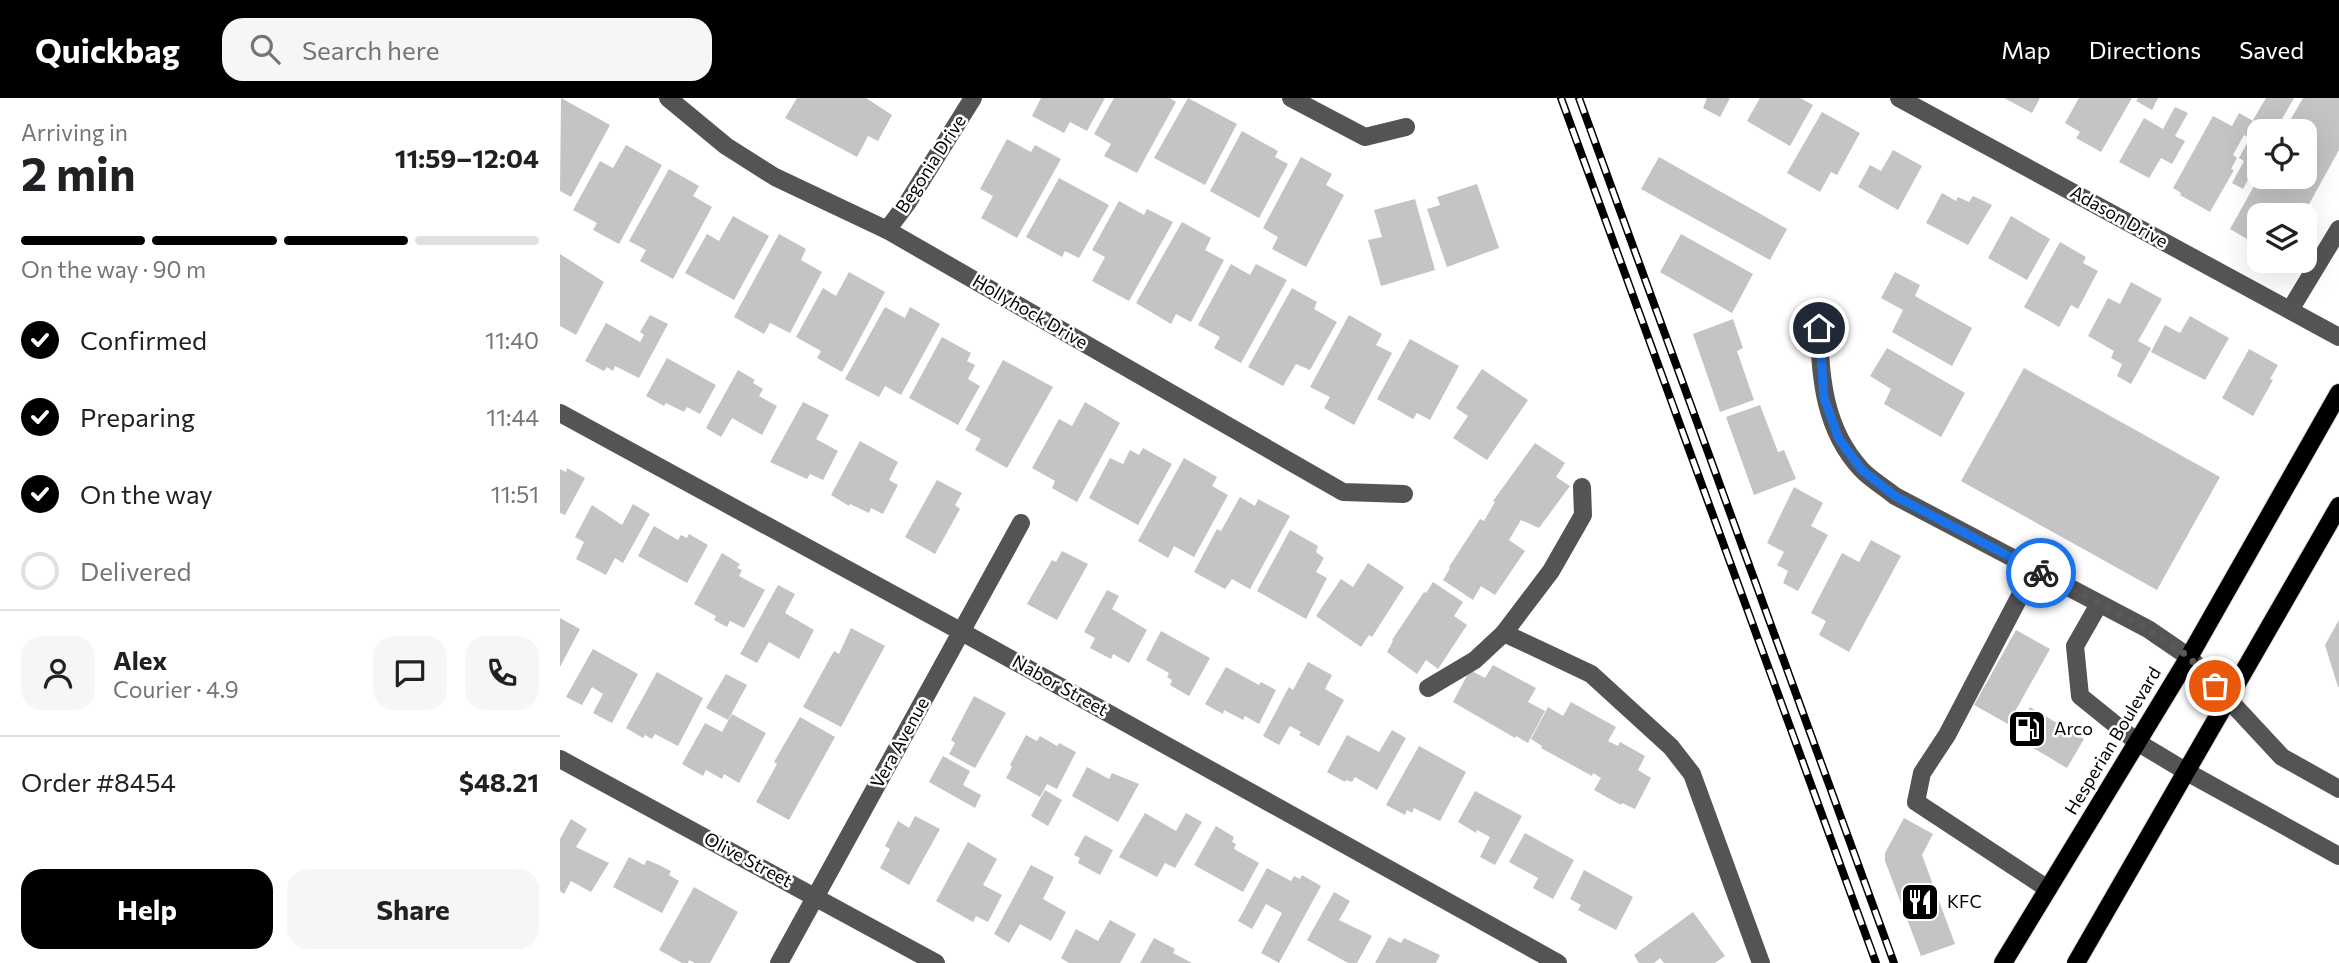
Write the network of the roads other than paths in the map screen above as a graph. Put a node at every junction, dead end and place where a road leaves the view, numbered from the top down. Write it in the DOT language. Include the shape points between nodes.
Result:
graph roads {
  1 [pos="668,98"];
  2 [pos="973,98"];
  3 [pos="1291,98"];
  4 [pos="1899,98"];
  5 [pos="1406,127"];
  6 [pos="2339,229"];
  7 [pos="887,230"];
  8 [pos="2290,310"];
  9 [pos="1819,328"];
  10 [pos="2339,337"];
  11 [pos="2339,393"];
  12 [pos="560,413"];
  13 [pos="1581,487"];
  14 [pos="1404,494"];
  15 [pos="2339,506"];
  16 [pos="1021,523"];
  17 [pos="2034,569"];
  18 [pos="2099,604"];
  19 [pos="962,632"];
  20 [pos="1504,633"];
  21 [pos="2189,657"];
  22 [pos="1428,688"];
  23 [pos="2228,701"];
  24 [pos="2137,742"];
  25 [pos="560,759"];
  26 [pos="2187,772"];
  27 [pos="2339,789"];
  28 [pos="2339,856"];
  29 [pos="2048,889"];
  30 [pos="815,896"];
  31 [pos="779,963"];
  32 [pos="936,963"];
  33 [pos="1558,963"];
  34 [pos="1761,963"];
  35 [pos="2003,963"];
  36 [pos="2076,963"];
  1 -- 7 [label="street, Hollyhock Drive" via="726,146 775,177"];
  2 -- 7 [label="street, Begonia Drive"];
  3 -- 5 [label="street" via="1365,137"];
  4 -- 8 [label="street, Adason Drive"];
  6 -- 8 [label="street"];
  7 -- 14 [label="street, Hollyhock Drive" via="1343,492"];
  8 -- 10 [label="street, Adason Drive"];
  9 -- 17 [label="street" via="1824,398 1839,439 1862,470 1895,496"];
  11 -- 21 [label="main road, Hesperian Boulevard"];
  12 -- 19 [label="street, Nabor Street"];
  13 -- 20 [label="street" via="1583,514 1551,571"];
  15 -- 23 [label="main road"];
  16 -- 19 [label="street, Vera Avenue"];
  17 -- 18 [label="street"];
  17 -- 29 [label="street" via="1922,774 1916,802"];
  18 -- 21 [label="street"];
  18 -- 24 [label="street" via="2075,646 2080,696"];
  19 -- 30 [label="street, Vera Avenue"];
  19 -- 33 [label="street, Nabor Street"];
  20 -- 22 [label="street" via="1475,660"];
  20 -- 34 [label="street" via="1591,674 1671,747 1692,774"];
  21 -- 23 [label="street"];
  21 -- 24 [label="main road, Hesperian Boulevard"];
  23 -- 26 [label="main road"];
  23 -- 27 [label="street" via="2282,757"];
  24 -- 26 [label="street"];
  24 -- 29 [label="main road, Hesperian Boulevard"];
  25 -- 30 [label="street, Olive Street"];
  26 -- 28 [label="street"];
  26 -- 36 [label="main road"];
  29 -- 35 [label="main road, Hesperian Boulevard"];
  30 -- 31 [label="street, Vera Avenue"];
  30 -- 32 [label="street, Olive Street"];
}
